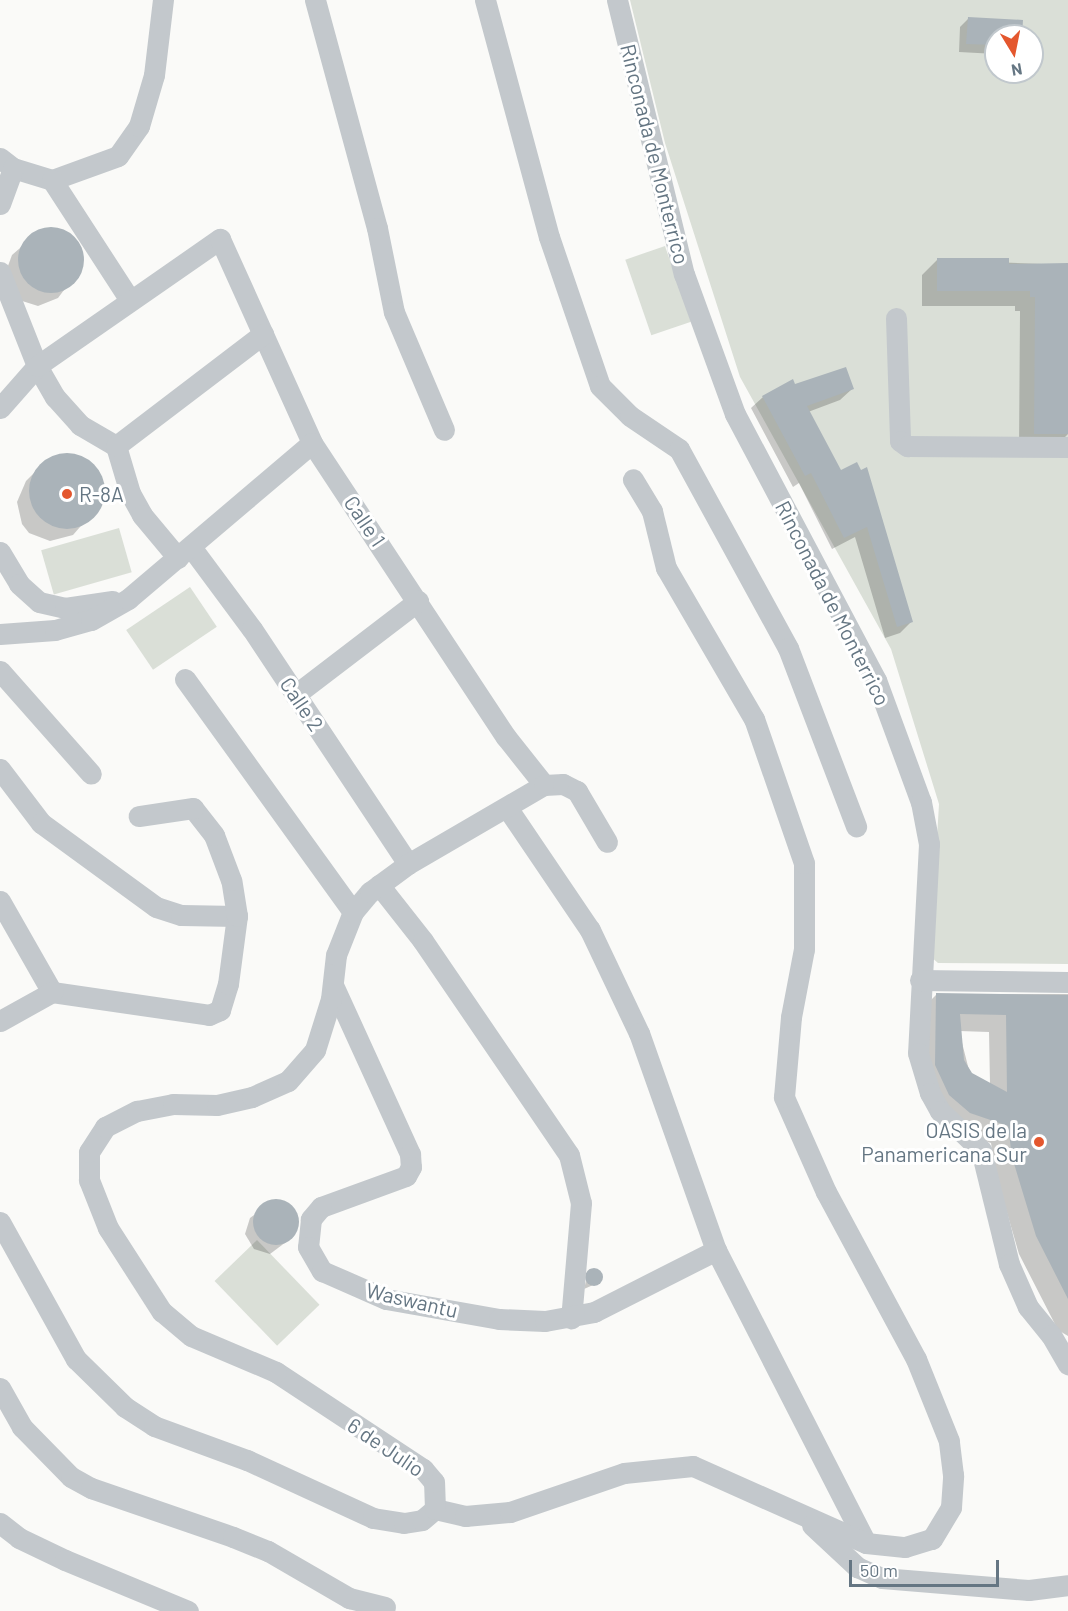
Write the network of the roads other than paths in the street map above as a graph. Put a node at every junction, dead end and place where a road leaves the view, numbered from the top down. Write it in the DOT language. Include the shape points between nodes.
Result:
graph roads {
  1 [pos="163,0"];
  2 [pos="315,0"];
  3 [pos="484,0"];
  4 [pos="616,0"];
  5 [pos="7,163"];
  6 [pos="52,180"];
  7 [pos="0,204"];
  8 [pos="0,272"];
  9 [pos="130,300"];
  10 [pos="896,318"];
  11 [pos="263,334"];
  12 [pos="37,366"];
  13 [pos="0,408"];
  14 [pos="444,430"];
  15 [pos="312,443"];
  16 [pos="116,446"];
  17 [pos="1068,447"];
  18 [pos="633,479"];
  19 [pos="0,552"];
  20 [pos="185,553"];
  21 [pos="128,598"];
  22 [pos="418,601"];
  23 [pos="0,634"];
  24 [pos="0,671"];
  25 [pos="185,679"];
  26 [pos="295,694"];
  27 [pos="0,768"];
  28 [pos="91,774"];
  29 [pos="544,785"];
  30 [pos="508,809"];
  31 [pos="139,816"];
  32 [pos="856,826"];
  33 [pos="607,842"];
  34 [pos="408,864"];
  35 [pos="379,885"];
  36 [pos="0,902"];
  37 [pos="353,912"];
  38 [pos="237,916"];
  39 [pos="920,980"];
  40 [pos="1068,982"];
  41 [pos="333,985"];
  42 [pos="52,992"];
  43 [pos="0,1021"];
  44 [pos="0,1222"];
  45 [pos="716,1250"];
  46 [pos="572,1319"];
  47 [pos="1068,1365"];
  48 [pos="0,1388"];
  49 [pos="435,1509"];
  50 [pos="800,1514"];
  51 [pos="0,1523"];
  52 [pos="866,1543"];
  53 [pos="1068,1585"];
  54 [pos="384,1607"];
  55 [pos="188,1611"];
  1 -- 6 [label="street" via="154,75 129,143 118,156"];
  2 -- 14 [label="street" via="377,228 393,312"];
  3 -- 32 [label="street" via="549,237 600,386 630,416 679,449 788,648"];
  4 -- 39 [label="street, Rinconada de Monterrico" via="684,274 735,414 876,680 921,802 929,844"];
  5 -- 6 [label="street"];
  5 -- 7 [label="street"];
  6 -- 9 [label="street"];
  8 -- 12 [label="street"];
  9 -- 11 [label="street, Calle 1" via="220,239"];
  9 -- 12 [label="street"];
  10 -- 17 [label="street" via="900,441 907,446"];
  11 -- 15 [label="street, Calle 1"];
  11 -- 16 [label="street"];
  12 -- 13 [label="street"];
  12 -- 16 [label="street" via="65,410 80,425"];
  15 -- 20 [label="street"];
  15 -- 22 [label="street, Calle 1"];
  16 -- 20 [label="street, Calle 2" via="130,493 142,515"];
  18 -- 52 [label="street" via="652,511 666,568 754,719 804,863 804,949 791,1017 784,1097 826,1192 916,1359 949,1442 954,1475 951,1507 932,1539 905,1547"];
  19 -- 21 [label="street" via="19,584 39,602 65,608"];
  20 -- 21 [label="street"];
  20 -- 26 [label="street, Calle 2"];
  21 -- 23 [label="street" via="91,620 55,630"];
  22 -- 26 [label="street"];
  22 -- 29 [label="street, Calle 1" via="506,737"];
  24 -- 28 [label="street"];
  25 -- 37 [label="street"];
  26 -- 34 [label="street, Calle 2"];
  27 -- 38 [label="street" via="41,823 156,907 181,915"];
  29 -- 30 [label="street"];
  29 -- 33 [label="street" via="563,784 577,791"];
  30 -- 34 [label="street"];
  30 -- 45 [label="street" via="590,930 639,1032"];
  31 -- 38 [label="street" via="193,808 214,835 231,880"];
  34 -- 35 [label="street"];
  35 -- 37 [label="street"];
  35 -- 46 [label="street" via="423,941 569,1155 581,1203"];
  36 -- 42 [label="street"];
  37 -- 41 [label="street" via="336,955"];
  38 -- 42 [label="street" via="228,984 215,1014"];
  39 -- 40 [label="street"];
  39 -- 47 [label="street, Rinconada de Monterrico" via="918,1053 930,1093 940,1111 981,1150 1009,1264 1028,1307 1056,1342"];
  41 -- 46 [label="street, Waswantu" via="410,1154 411,1167 406,1176 321,1207 311,1219 308,1232 313,1260 322,1271 386,1299 500,1319"];
  41 -- 49 [label="street, 6 de Julio" via="315,1050 288,1081 252,1097 217,1104 173,1104 137,1111 105,1127 89,1152 89,1180 108,1228 162,1312 191,1336 276,1372 423,1469 435,1482"];
  42 -- 43 [label="street"];
  44 -- 49 [label="street" via="76,1359 125,1407 154,1426 248,1460 373,1518 404,1523 422,1520"];
  45 -- 46 [label="street, Waswantu" via="594,1312"];
  45 -- 52 [label="street"];
  48 -- 54 [label="street" via="22,1427 50,1459 81,1483 233,1536 268,1551 349,1598"];
  49 -- 50 [label="street" via="465,1516 510,1512 624,1473 693,1467"];
  50 -- 52 [label="street"];
  50 -- 53 [label="street" via="857,1567 882,1578 1029,1590"];
  51 -- 55 [label="street" via="19,1538 65,1560"];
}
